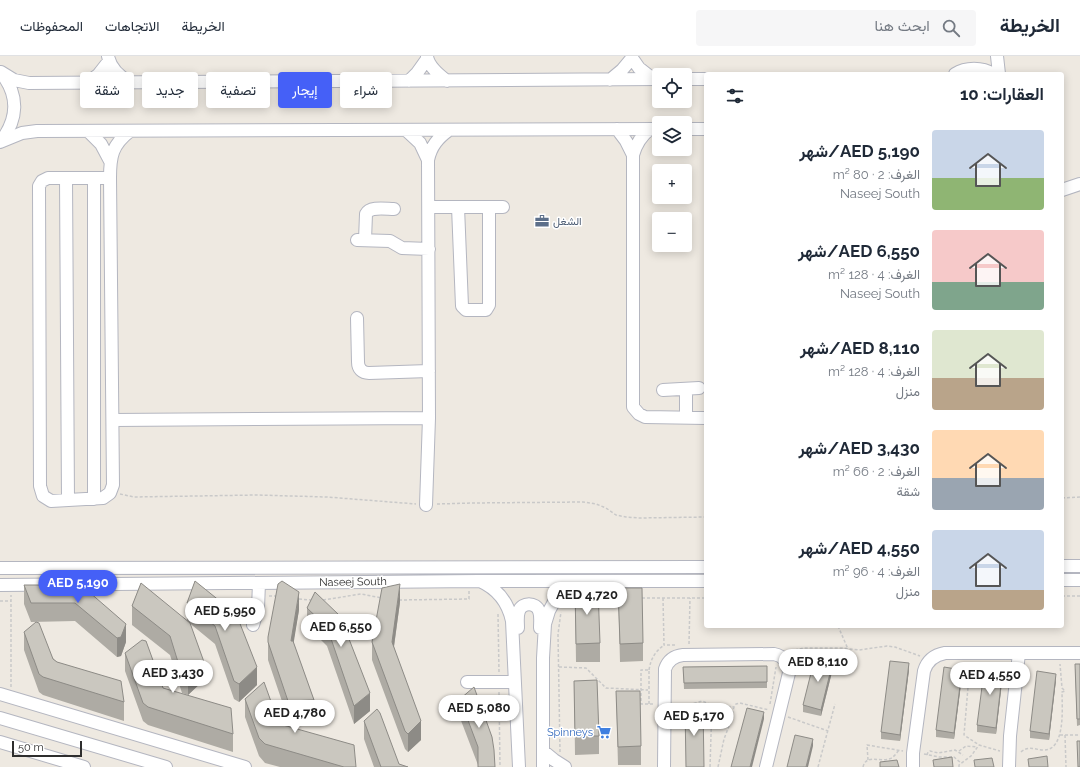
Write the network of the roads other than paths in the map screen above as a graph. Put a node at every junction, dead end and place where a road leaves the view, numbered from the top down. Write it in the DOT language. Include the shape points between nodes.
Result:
graph roads {
  1 [pos="997,56"];
  2 [pos="427,57"];
  3 [pos="632,57"];
  4 [pos="109,59"];
  5 [pos="1,72"];
  6 [pos="100,72"];
  7 [pos="117,72"];
  8 [pos="961,72"];
  9 [pos="988,72"];
  10 [pos="999,72"];
  11 [pos="652,77"];
  12 [pos="692,79"];
  13 [pos="704,79"];
  14 [pos="610,80"];
  15 [pos="652,80"];
  16 [pos="409,81"];
  17 [pos="447,81"];
  18 [pos="80,82"];
  19 [pos="134,82"];
  20 [pos="617,129"];
  21 [pos="652,129"];
  22 [pos="692,129"];
  23 [pos="704,129"];
  24 [pos="406,130"];
  25 [pos="449,130"];
  26 [pos="88,131"];
  27 [pos="130,131"];
  28 [pos="652,131"];
  29 [pos="0,142"];
  30 [pos="633,155"];
  31 [pos="428,160"];
  32 [pos="110,161"];
  33 [pos="66,178"];
  34 [pos="94,178"];
  35 [pos="110,178"];
  36 [pos="1080,184"];
  37 [pos="1064,189"];
  38 [pos="429,207"];
  39 [pos="458,207"];
  40 [pos="489,207"];
  41 [pos="503,207"];
  42 [pos="394,209"];
  43 [pos="429,249"];
  44 [pos="357,318"];
  45 [pos="429,371"];
  46 [pos="699,388"];
  47 [pos="686,389"];
  48 [pos="663,390"];
  49 [pos="686,417"];
  50 [pos="429,418"];
  51 [pos="704,418"];
  52 [pos="113,420"];
  53 [pos="94,499"];
  54 [pos="68,500"];
  55 [pos="426,505"];
  56 [pos="704,566"];
  57 [pos="1064,566"];
  58 [pos="1080,566"];
  59 [pos="0,568"];
  60 [pos="1064,580"];
  61 [pos="1080,580"];
  62 [pos="479,581"];
  63 [pos="572,581"];
  64 [pos="704,581"];
  65 [pos="252,583"];
  66 [pos="6,584"];
  67 [pos="544,644"];
  68 [pos="1019,653"];
  69 [pos="1080,653"];
  70 [pos="514,656"];
  71 [pos="467,684"];
  72 [pos="515,685"];
  73 [pos="6,695"];
  74 [pos="0,718"];
  75 [pos="0,742"];
  76 [pos="543,751"];
  77 [pos="84,767"];
  78 [pos="166,767"];
  79 [pos="245,767"];
  80 [pos="519,767"];
  81 [pos="543,767"];
  82 [pos="565,767"];
  83 [pos="664,767"];
  84 [pos="766,767"];
  85 [pos="913,767"];
  86 [pos="1009,767"];
  1 -- 10 [label="street"];
  2 -- 16 [label="street"];
  2 -- 17 [label="street"];
  3 -- 11 [label="street" via="639,68"];
  3 -- 14 [label="street"];
  4 -- 6 [label="street"];
  4 -- 7 [label="street"];
  5 -- 18 [label="street" via="14,80 29,83"];
  5 -- 29 [label="street" via="8,81 15,102 12,124"];
  8 -- 9 [label="street" via="980,69"];
  12 -- 13 [label="street"];
  14 -- 15 [label="street"];
  14 -- 17 [label="street"];
  16 -- 17 [label="street"];
  16 -- 19 [label="street"];
  20 -- 21 [label="street"];
  20 -- 25 [label="street"];
  20 -- 30 [label="street"];
  22 -- 23 [label="street"];
  24 -- 25 [label="street"];
  24 -- 27 [label="street"];
  24 -- 31 [label="street" via="420,143"];
  25 -- 31 [label="street" via="435,142"];
  26 -- 27 [label="street"];
  26 -- 29 [label="street" via="29,132 14,135"];
  26 -- 32 [label="street" via="101,144"];
  27 -- 32 [label="street" via="117,144"];
  28 -- 30 [label="street" via="637,143"];
  30 -- 49 [label="street" via="633,407 638,414 645,417"];
  31 -- 38 [label="street"];
  32 -- 35 [label="street"];
  33 -- 34 [label="street"];
  33 -- 54 [label="street"];
  33 -- 54 [label="street" via="46,179 39,186 40,486 43,496 48,500"];
  34 -- 35 [label="street"];
  34 -- 53 [label="street"];
  35 -- 52 [label="street"];
  36 -- 37 [label="street"];
  38 -- 39 [label="street"];
  38 -- 43 [label="street"];
  39 -- 40 [label="street"];
  39 -- 40 [label="street" via="462,306 466,310 482,311 489,305"];
  40 -- 41 [label="street"];
  42 -- 43 [label="street" via="368,211 361,240 390,240 402,248"];
  43 -- 45 [label="street"];
  44 -- 45 [label="street" via="358,366 362,371"];
  45 -- 50 [label="street"];
  46 -- 47 [label="street"];
  47 -- 48 [label="street"];
  47 -- 49 [label="street"];
  49 -- 51 [label="street"];
  50 -- 52 [label="street"];
  50 -- 55 [label="street"];
  52 -- 53 [label="street" via="112,490 107,496"];
  53 -- 54 [label="street"];
  56 -- 59 [label="street"];
  57 -- 58 [label="street"];
  60 -- 61 [label="street"];
  62 -- 63 [label="street, Naseej South"];
  62 -- 65 [label="street, Naseej South"];
  62 -- 70 [label="street" via="497,592 508,608 512,620"];
  63 -- 64 [label="street, Naseej South"];
  63 -- 67 [label="street" via="559,594 549,611 545,624"];
  65 -- 65 [label="street" via="252,607 250,624 258,608 259,595"];
  65 -- 66 [label="street, Naseej South"];
  67 -- 70 [label="street" via="539,610 531,604 525,605 518,612 518,643"];
  67 -- 76 [label="street"];
  68 -- 69 [label="street"];
  68 -- 85 [label="street" via="945,653 929,660 924,671"];
  68 -- 86 [label="street"];
  70 -- 72 [label="street"];
  71 -- 72 [label="street"];
  72 -- 80 [label="street"];
  73 -- 79 [label="street"];
  74 -- 78 [label="street"];
  75 -- 77 [label="street"];
  76 -- 81 [label="street"];
  76 -- 82 [label="street"];
  83 -- 84 [label="street" via="665,669 668,662 675,656 683,655 774,654 782,656 789,666 789,673 774,712"];
}
